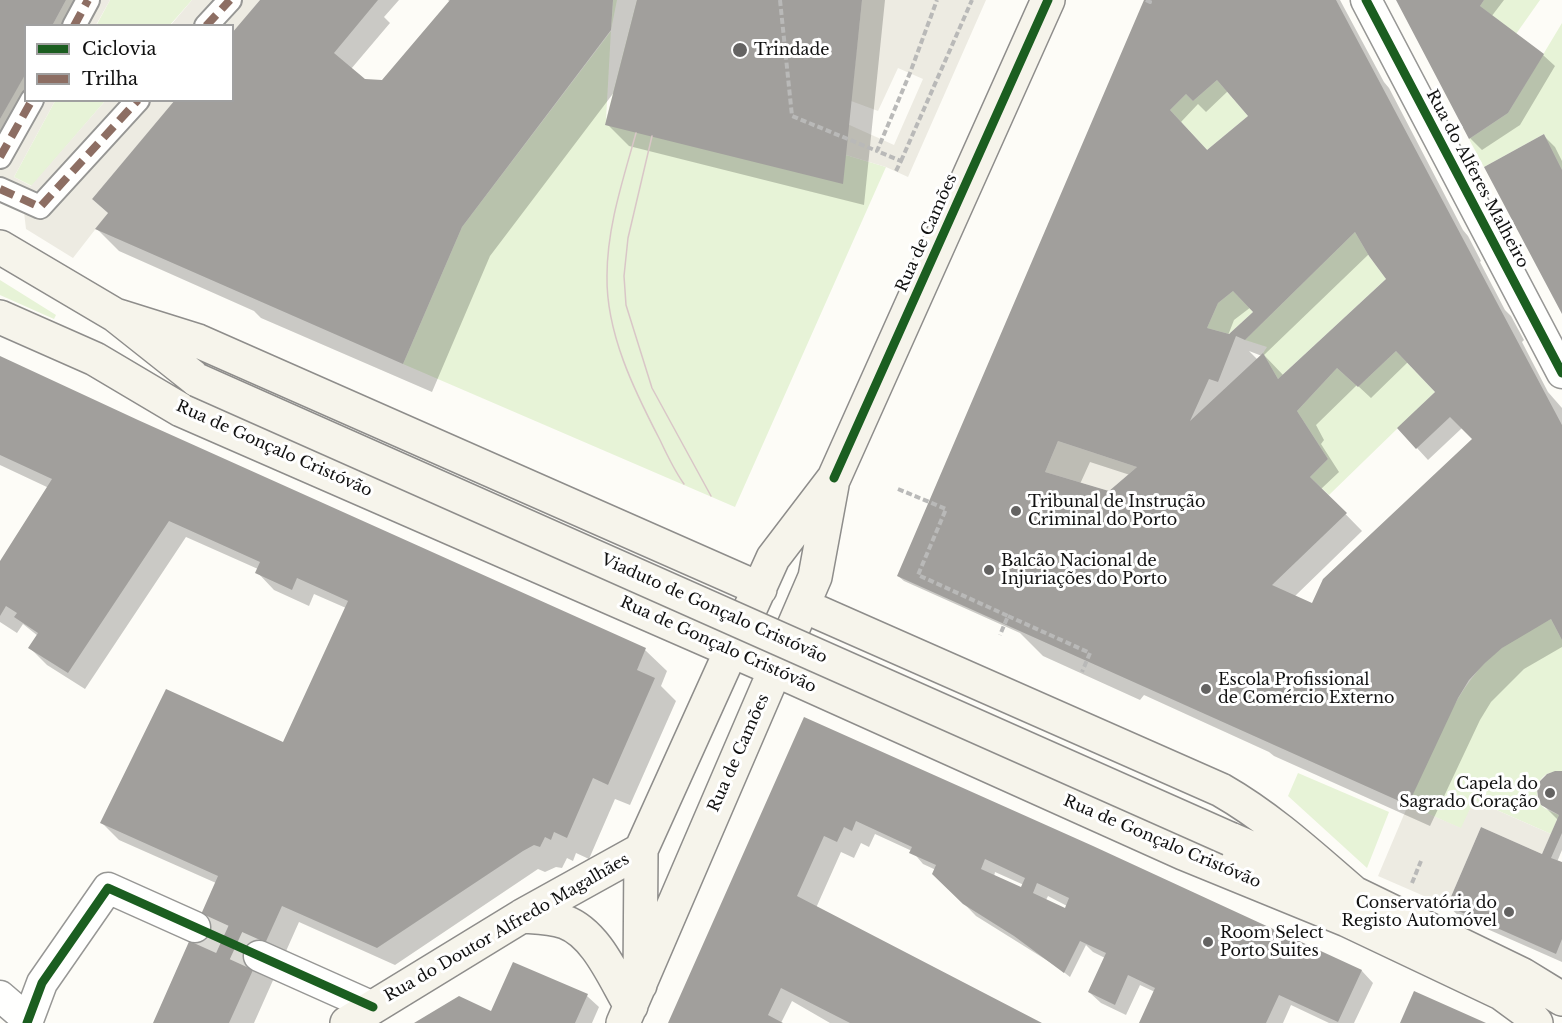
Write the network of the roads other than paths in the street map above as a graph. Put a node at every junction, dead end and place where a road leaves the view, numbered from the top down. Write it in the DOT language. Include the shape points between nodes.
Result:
graph roads {
  1 [pos="88,0"];
  2 [pos="230,0"];
  3 [pos="1048,0"];
  4 [pos="1366,0"];
  5 [pos="75,24"];
  6 [pos="208,24"];
  7 [pos="31,102"];
  8 [pos="136,102"];
  9 [pos="0,157"];
  10 [pos="0,189"];
  11 [pos="0,247"];
  12 [pos="115,315"];
  13 [pos="0,317"];
  14 [pos="95,359"];
  15 [pos="1562,373"];
  16 [pos="197,380"];
  17 [pos="834,477"];
  18 [pos="618,526"];
  19 [pos="591,588"];
  20 [pos="760,589"];
  21 [pos="804,606"];
  22 [pos="732,650"];
  23 [pos="776,670"];
  24 [pos="953,671"];
  25 [pos="920,735"];
  26 [pos="1230,839"];
  27 [pos="641,850"];
  28 [pos="1351,906"];
  29 [pos="522,916"];
  30 [pos="195,927"];
  31 [pos="259,956"];
  32 [pos="0,996"];
  33 [pos="1562,999"];
  34 [pos="631,1005"];
  35 [pos="360,1015"];
  36 [pos="27,1022"];
  37 [pos="1536,1023"];
  1 -- 5 [label="street"];
  2 -- 6 [label="street"];
  3 -- 17 [label="main road, Rua de Camões"];
  4 -- 15 [label="street, Rua do Alferes Malheiro"];
  7 -- 9 [label="street"];
  8 -- 10 [label="street" via="40,207"];
  11 -- 12 [label="main road, Rua de Gonçalo Cristóvão"];
  12 -- 16 [label="main road, Rua de Gonçalo Cristóvão"];
  12 -- 18 [label="main road, Rua de Gonçalo Cristóvão" via="198,341"];
  13 -- 14 [label="main road, Rua de Gonçalo Cristóvão"];
  14 -- 16 [label="main road, Rua de Gonçalo Cristóvão"];
  14 -- 19 [label="main road, Rua de Gonçalo Cristóvão" via="181,410"];
  16 -- 26 [label="main road, Viaduto de Gonçalo Cristóvão, bridge"];
  17 -- 20 [label="main road, Rua de Camões" via="773,558"];
  17 -- 21 [label="main road, Rua de Camões" via="815,577"];
  18 -- 19 [label="main road" via="628,542 629,557 621,575 608,585"];
  18 -- 20 [label="main road, Rua de Gonçalo Cristóvão"];
  19 -- 22 [label="main road, Rua de Gonçalo Cristóvão"];
  20 -- 22 [label="main road, Rua de Camões"];
  21 -- 23 [label="main road, Rua de Camões"];
  21 -- 24 [label="main road, Rua de Gonçalo Cristóvão"];
  22 -- 23 [label="main road, Rua de Gonçalo Cristóvão"];
  22 -- 27 [label="main road, Rua de Camões"];
  23 -- 25 [label="main road, Rua de Gonçalo Cristóvão"];
  23 -- 34 [label="main road, Rua de Camões"];
  24 -- 25 [label="main road" via="933,672 912,681 903,702"];
  24 -- 28 [label="main road, Rua de Gonçalo Cristóvão" via="1245,804 1287,834"];
  25 -- 28 [label="main road, Rua de Gonçalo Cristóvão" via="1183,853"];
  26 -- 28 [label="main road, Rua de Gonçalo Cristóvão"];
  27 -- 29 [label="main road, Rua do Doutor Alfredo Magalhães"];
  27 -- 34 [label="main road"];
  28 -- 33 [label="main road, Rua de Gonçalo Cristóvão" via="1523,975"];
  28 -- 37 [label="main road, Rua de Gonçalo Cristóvão" via="1501,993"];
  29 -- 34 [label="main road" via="566,922 585,934"];
  29 -- 35 [label="main road, Rua do Doutor Alfredo Magalhães"];
  30 -- 36 [label="street" via="108,888 42,983"];
  31 -- 35 [label="street"];
  32 -- 36 [label="street"];
}
